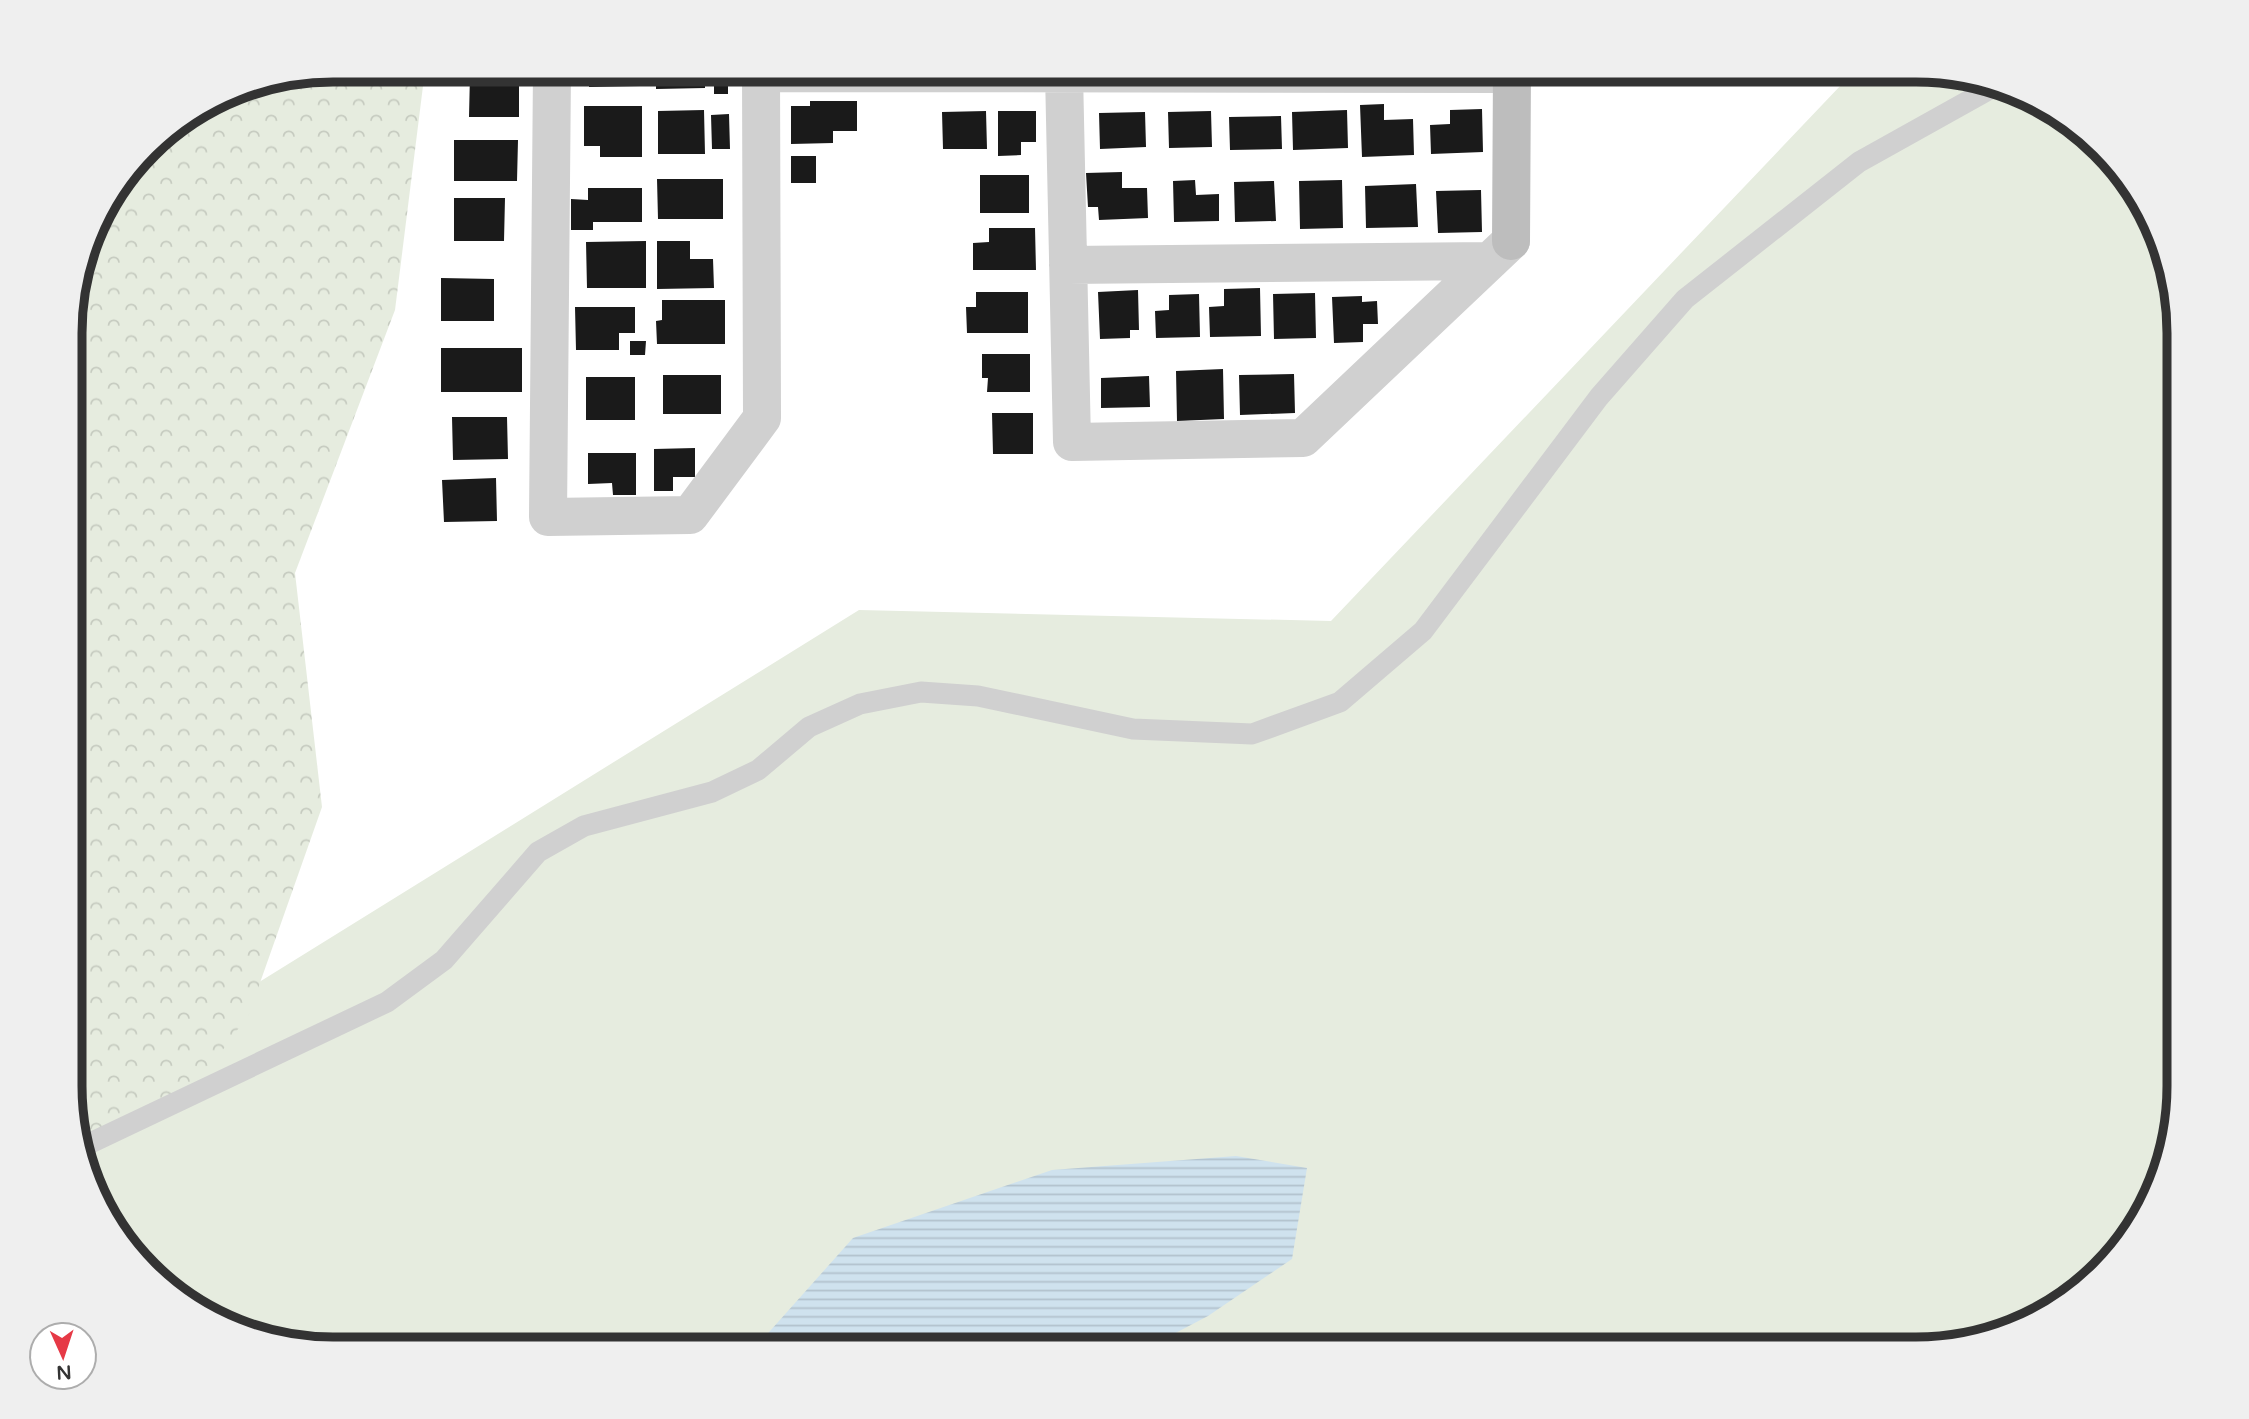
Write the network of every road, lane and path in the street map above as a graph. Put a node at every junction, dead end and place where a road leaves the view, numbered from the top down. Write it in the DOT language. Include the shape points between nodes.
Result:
graph roads {
  1 [pos="552,82"];
  2 [pos="761,82"];
  3 [pos="1064,82"];
  4 [pos="1511,82"];
  5 [pos="1984,92"];
  6 [pos="1501,251"];
  7 [pos="1068,265"];
  8 [pos="89,1144"];
  1 -- 2 [label="street" via="548,517 690,515 762,418"];
  3 -- 7 [label="street"];
  4 -- 6 [label="street"];
  5 -- 8 [label="lane" via="1859,162 1685,299 1599,397 1423,631 1340,702 1252,734 1133,729 978,696 932,692 860,704 809,727 758,770 712,792 584,826 538,852 444,960 387,1002"];
  6 -- 7 [label="street"];
  6 -- 7 [label="street" via="1303,438 1072,442"];
}
